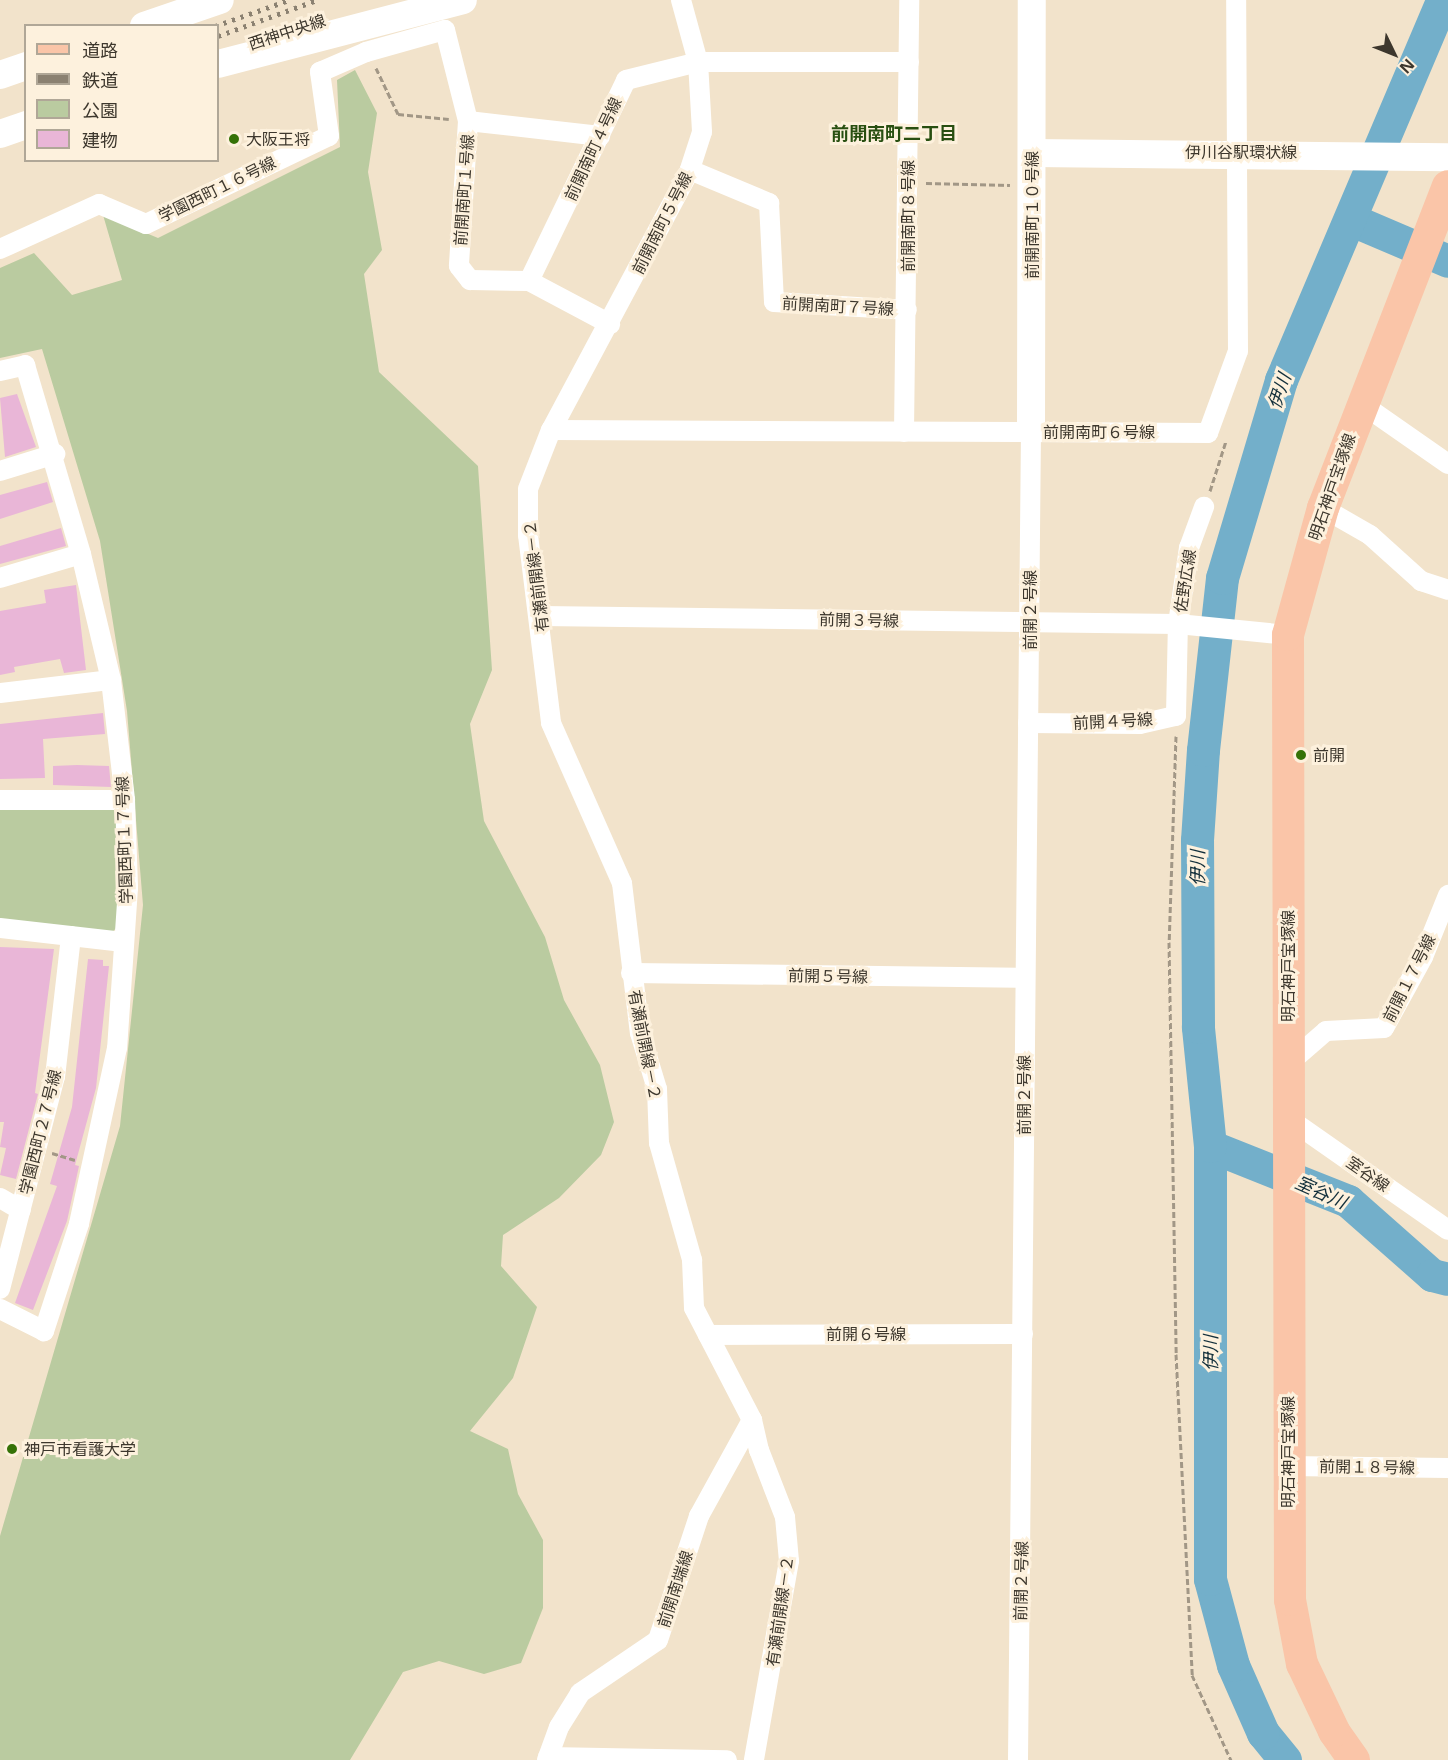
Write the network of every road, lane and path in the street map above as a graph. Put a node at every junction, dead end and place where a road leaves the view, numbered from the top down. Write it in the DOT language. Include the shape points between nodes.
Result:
graph roads {
  1 [pos="182,0"];
  2 [pos="220,0"];
  3 [pos="392,0"];
  4 [pos="463,0"];
  5 [pos="681,0"];
  6 [pos="909,0"];
  7 [pos="1032,0"];
  8 [pos="1236,0"];
  9 [pos="126,24"];
  10 [pos="150,24"];
  11 [pos="366,52"];
  12 [pos="219,56"];
  13 [pos="698,62"];
  14 [pos="909,62"];
  15 [pos="219,64"];
  16 [pos="24,67"];
  17 [pos="0,75"];
  18 [pos="468,121"];
  19 [pos="24,126"];
  20 [pos="0,134"];
  21 [pos="600,136"];
  22 [pos="1234,152"];
  23 [pos="1033,153"];
  24 [pos="1446,167"];
  25 [pos="690,170"];
  26 [pos="908,183"];
  27 [pos="1032,185"];
  28 [pos="0,249"];
  29 [pos="529,280"];
  30 [pos="907,310"];
  31 [pos="610,324"];
  32 [pos="0,371"];
  33 [pos="1224,398"];
  34 [pos="1362,404"];
  35 [pos="551,430"];
  36 [pos="1031,431"];
  37 [pos="904,432"];
  38 [pos="55,454"];
  39 [pos="1448,464"];
  40 [pos="0,471"];
  41 [pos="1204,507"];
  42 [pos="1323,508"];
  43 [pos="81,554"];
  44 [pos="0,578"];
  45 [pos="1448,590"];
  46 [pos="541,616"];
  47 [pos="1030,622"];
  48 [pos="1178,624"];
  49 [pos="1279,634"];
  50 [pos="111,680"];
  51 [pos="0,693"];
  52 [pos="1176,716"];
  53 [pos="1028,723"];
  54 [pos="0,800"];
  55 [pos="125,800"];
  56 [pos="1448,895"];
  57 [pos="0,928"];
  58 [pos="72,936"];
  59 [pos="123,942"];
  60 [pos="631,973"];
  61 [pos="1024,978"];
  62 [pos="1287,1064"];
  63 [pos="1288,1118"];
  64 [pos="38,1150"];
  65 [pos="94,1165"];
  66 [pos="0,1198"];
  67 [pos="21,1210"];
  68 [pos="1448,1230"];
  69 [pos="0,1289"];
  70 [pos="0,1309"];
  71 [pos="1023,1334"];
  72 [pos="708,1335"];
  73 [pos="752,1420"];
  74 [pos="1287,1466"];
  75 [pos="1448,1468"];
  76 [pos="548,1759"];
  77 [pos="727,1760"];
  78 [pos="754,1760"];
  79 [pos="1018,1760"];
  80 [pos="1231,1760"];
  81 [pos="1354,1760"];
  1 -- 9 [label="street"];
  2 -- 10 [label="street"];
  3 -- 12 [label="street, 西神中央線"];
  4 -- 15 [label="street"];
  5 -- 13 [label="street, 前開南町５号線"];
  6 -- 14 [label="street, 前開南町８号線"];
  7 -- 23 [label="street, 前開南町１０号線"];
  8 -- 22 [label="street, 前開南町６号線"];
  11 -- 18 [label="path" via="398,114"];
  11 -- 18 [label="street, 前開南町１号線" via="445,30"];
  11 -- 28 [label="street, 学園西町１６号線" via="321,72 329,136 146,224 99,204"];
  13 -- 14 [label="street, 前開南町４号線"];
  13 -- 21 [label="street, 前開南町４号線" via="626,80"];
  13 -- 25 [label="street, 前開南町５号線" via="702,132"];
  14 -- 26 [label="street, 前開南町８号線"];
  16 -- 17 [label="street"];
  18 -- 21 [label="street"];
  18 -- 29 [label="street, 前開南町１号線" via="459,266 470,280"];
  19 -- 20 [label="street"];
  21 -- 29 [label="street, 前開南町４号線"];
  22 -- 23 [label="street, 伊川谷駅環状線"];
  22 -- 24 [label="street, 伊川谷駅環状線" via="1342,153"];
  22 -- 33 [label="street, 前開南町６号線" via="1238,351"];
  23 -- 27 [label="street, 前開南町１０号線"];
  24 -- 34 [label="main road, 明石神戸宝塚線" via="1423,253"];
  25 -- 30 [label="street, 前開南町７号線" via="769,203 774,302"];
  25 -- 31 [label="street, 前開南町５号線"];
  26 -- 27 [label="path"];
  26 -- 30 [label="street, 前開南町８号線"];
  27 -- 36 [label="street, 前開南町１０号線"];
  29 -- 31 [label="street, 前開南町１号線"];
  30 -- 37 [label="street, 前開南町８号線"];
  31 -- 35 [label="street, 前開南町５号線"];
  32 -- 38 [label="street, 学園西町１７号線" via="25,365"];
  33 -- 36 [label="street, 前開南町６号線" via="1208,432"];
  33 -- 41 [label="path" via="1227,449"];
  34 -- 39 [label="street"];
  34 -- 42 [label="main road, 明石神戸宝塚線"];
  35 -- 37 [label="street, 前開南町６号線"];
  35 -- 46 [label="street, 有瀬前開線－２" via="528,489 528,535"];
  36 -- 37 [label="street, 前開南町６号線"];
  36 -- 47 [label="street, 前開２号線"];
  38 -- 40 [label="street"];
  38 -- 43 [label="street, 学園西町１７号線"];
  41 -- 48 [label="street, 佐野広線" via="1189,548"];
  42 -- 45 [label="street" via="1370,535 1421,581"];
  42 -- 49 [label="main road, 明石神戸宝塚線"];
  43 -- 44 [label="street"];
  43 -- 50 [label="street, 学園西町１７号線"];
  46 -- 47 [label="street, 前開３号線"];
  46 -- 60 [label="street, 有瀬前開線－２" via="551,723 621,883"];
  47 -- 48 [label="street, 前開３号線"];
  47 -- 53 [label="street, 前開２号線"];
  48 -- 49 [label="street, 佐野広線"];
  48 -- 52 [label="street, 前開４号線"];
  49 -- 62 [label="main road, 明石神戸宝塚線"];
  50 -- 51 [label="street"];
  50 -- 55 [label="street, 学園西町１７号線"];
  52 -- 53 [label="street, 前開４号線" via="1140,724"];
  52 -- 80 [label="path" via="1169,942 1176,1366 1192,1675"];
  53 -- 61 [label="street, 前開２号線"];
  54 -- 55 [label="street"];
  55 -- 59 [label="street, 学園西町１７号線" via="128,888"];
  56 -- 62 [label="street, 前開１７号線" via="1423,957 1384,1028 1326,1031"];
  57 -- 58 [label="street"];
  58 -- 59 [label="street"];
  58 -- 64 [label="street, 学園西町２７号線" via="55,1077"];
  59 -- 65 [label="street, 学園西町１７号線" via="117,1048"];
  60 -- 61 [label="street, 前開５号線"];
  60 -- 72 [label="street, 有瀬前開線－２" via="640,1033 657,1089 659,1143 692,1260 694,1308"];
  61 -- 71 [label="street, 前開２号線"];
  62 -- 63 [label="main road, 明石神戸宝塚線"];
  63 -- 68 [label="street, 室谷線"];
  63 -- 74 [label="main road, 明石神戸宝塚線"];
  64 -- 65 [label="path"];
  64 -- 67 [label="street, 学園西町２７号線"];
  65 -- 70 [label="street, 学園西町１７号線" via="44,1331"];
  66 -- 67 [label="street"];
  67 -- 69 [label="street, 学園西町２７号線"];
  71 -- 72 [label="street, 前開６号線"];
  71 -- 79 [label="street, 前開２号線"];
  72 -- 73 [label="street, 有瀬前開線－２"];
  73 -- 76 [label="street, 前開南端線" via="699,1516 658,1641 580,1694 559,1727"];
  73 -- 78 [label="street, 有瀬前開線－２" via="759,1450 785,1517 789,1561"];
  74 -- 75 [label="street, 前開１８号線"];
  74 -- 81 [label="main road, 明石神戸宝塚線" via="1290,1600 1302,1664 1334,1731"];
  76 -- 77 [label="street"];
}
